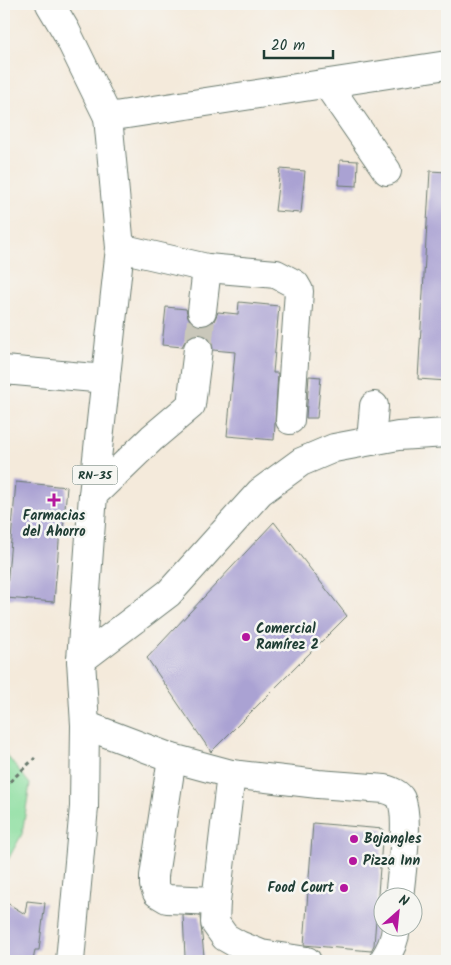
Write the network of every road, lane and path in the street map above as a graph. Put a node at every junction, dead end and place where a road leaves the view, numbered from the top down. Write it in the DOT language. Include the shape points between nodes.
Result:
graph roads {
  1 [pos="50,4"];
  2 [pos="447,65"];
  3 [pos="327,84"];
  4 [pos="108,117"];
  5 [pos="387,170"];
  6 [pos="120,248"];
  7 [pos="207,268"];
  8 [pos="202,311"];
  9 [pos="198,348"];
  10 [pos="4,370"];
  11 [pos="106,379"];
  12 [pos="374,406"];
  13 [pos="290,420"];
  14 [pos="447,432"];
  15 [pos="371,441"];
  16 [pos="93,495"];
  17 [pos="81,660"];
  18 [pos="85,725"];
  19 [pos="35,758"];
  20 [pos="172,758"];
  21 [pos="230,774"];
  22 [pos="4,787"];
  23 [pos="400,888"];
  24 [pos="216,901"];
  25 [pos="395,938"];
  26 [pos="70,961"];
  27 [pos="307,961"];
  28 [pos="383,961"];
  1 -- 4 [label="main road, RN-35"];
  2 -- 3 [label="main road"];
  3 -- 4 [label="main road"];
  3 -- 5 [label="main road"];
  4 -- 6 [label="main road, RN-35"];
  6 -- 7 [label="main road"];
  6 -- 11 [label="main road, RN-35"];
  7 -- 8 [label="main road"];
  7 -- 13 [label="main road" via="276,274 295,284 299,291"];
  9 -- 16 [label="main road" via="191,404"];
  10 -- 11 [label="main road"];
  11 -- 16 [label="main road, RN-35"];
  12 -- 15 [label="main road"];
  14 -- 15 [label="main road"];
  15 -- 17 [label="main road" via="334,448 301,462 260,492 169,593"];
  16 -- 17 [label="main road, RN-35"];
  17 -- 18 [label="main road, RN-35"];
  18 -- 20 [label="main road"];
  18 -- 26 [label="main road, RN-35" via="84,807"];
  19 -- 22 [label="path"];
  20 -- 21 [label="main road"];
  20 -- 24 [label="main road" via="154,885 157,893 167,899"];
  21 -- 23 [label="main road" via="385,789 395,793 402,801 405,832"];
  21 -- 24 [label="main road"];
  24 -- 27 [label="main road" via="215,923 225,937 261,954"];
  25 -- 28 [label="main road"];
}
